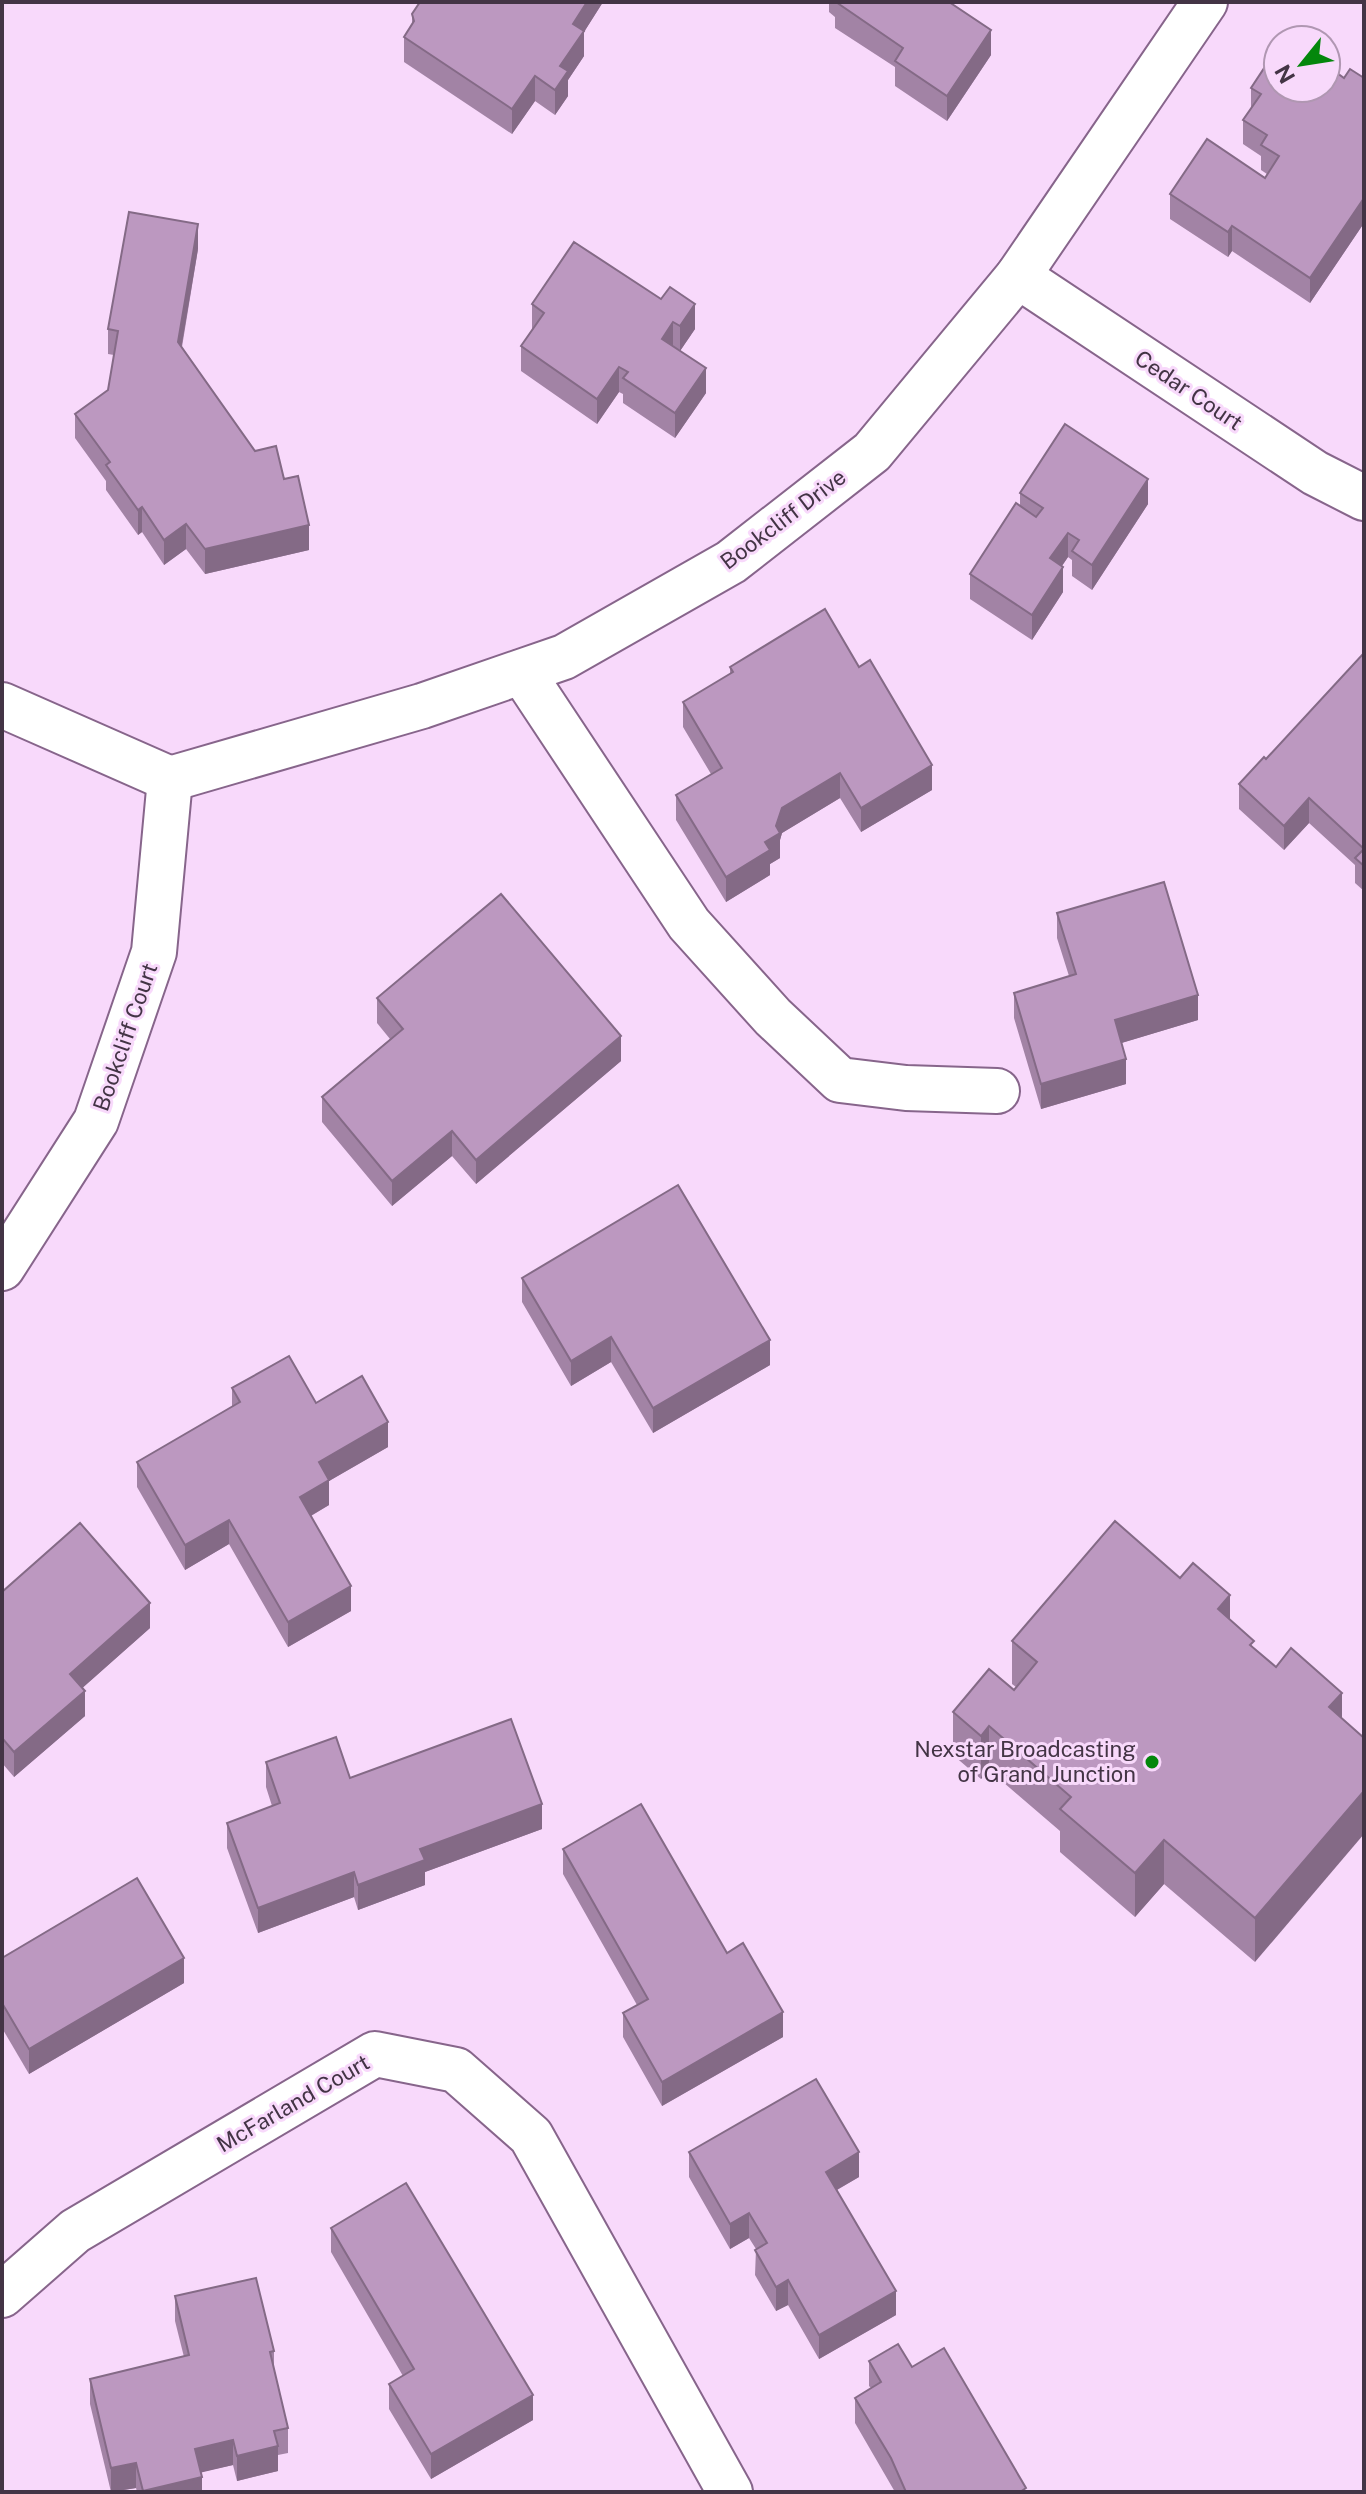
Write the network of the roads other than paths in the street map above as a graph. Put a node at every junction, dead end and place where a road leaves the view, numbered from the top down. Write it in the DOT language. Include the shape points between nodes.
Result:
graph roads {
  1 [pos="1205,2"];
  2 [pos="1018,276"];
  3 [pos="1364,498"];
  4 [pos="522,672"];
  5 [pos="2,705"];
  6 [pos="170,779"];
  7 [pos="997,1091"];
  8 [pos="2,1268"];
  9 [pos="2,2295"];
  10 [pos="730,2492"];
  1 -- 2 [label="street, Bookcliff Drive"];
  2 -- 3 [label="street, Cedar Court" via="1315,473"];
  2 -- 4 [label="street, Bookcliff Drive" via="872,452 731,562 564,657"];
  4 -- 6 [label="street, Bookcliff Drive"];
  4 -- 7 [label="street" via="689,924 773,1017 840,1080"];
  5 -- 6 [label="street"];
  6 -- 8 [label="street, Bookcliff Court" via="154,952 96,1121"];
  9 -- 10 [label="street, McFarland Court" via="75,2231 375,2054 456,2070 531,2136"];
}
